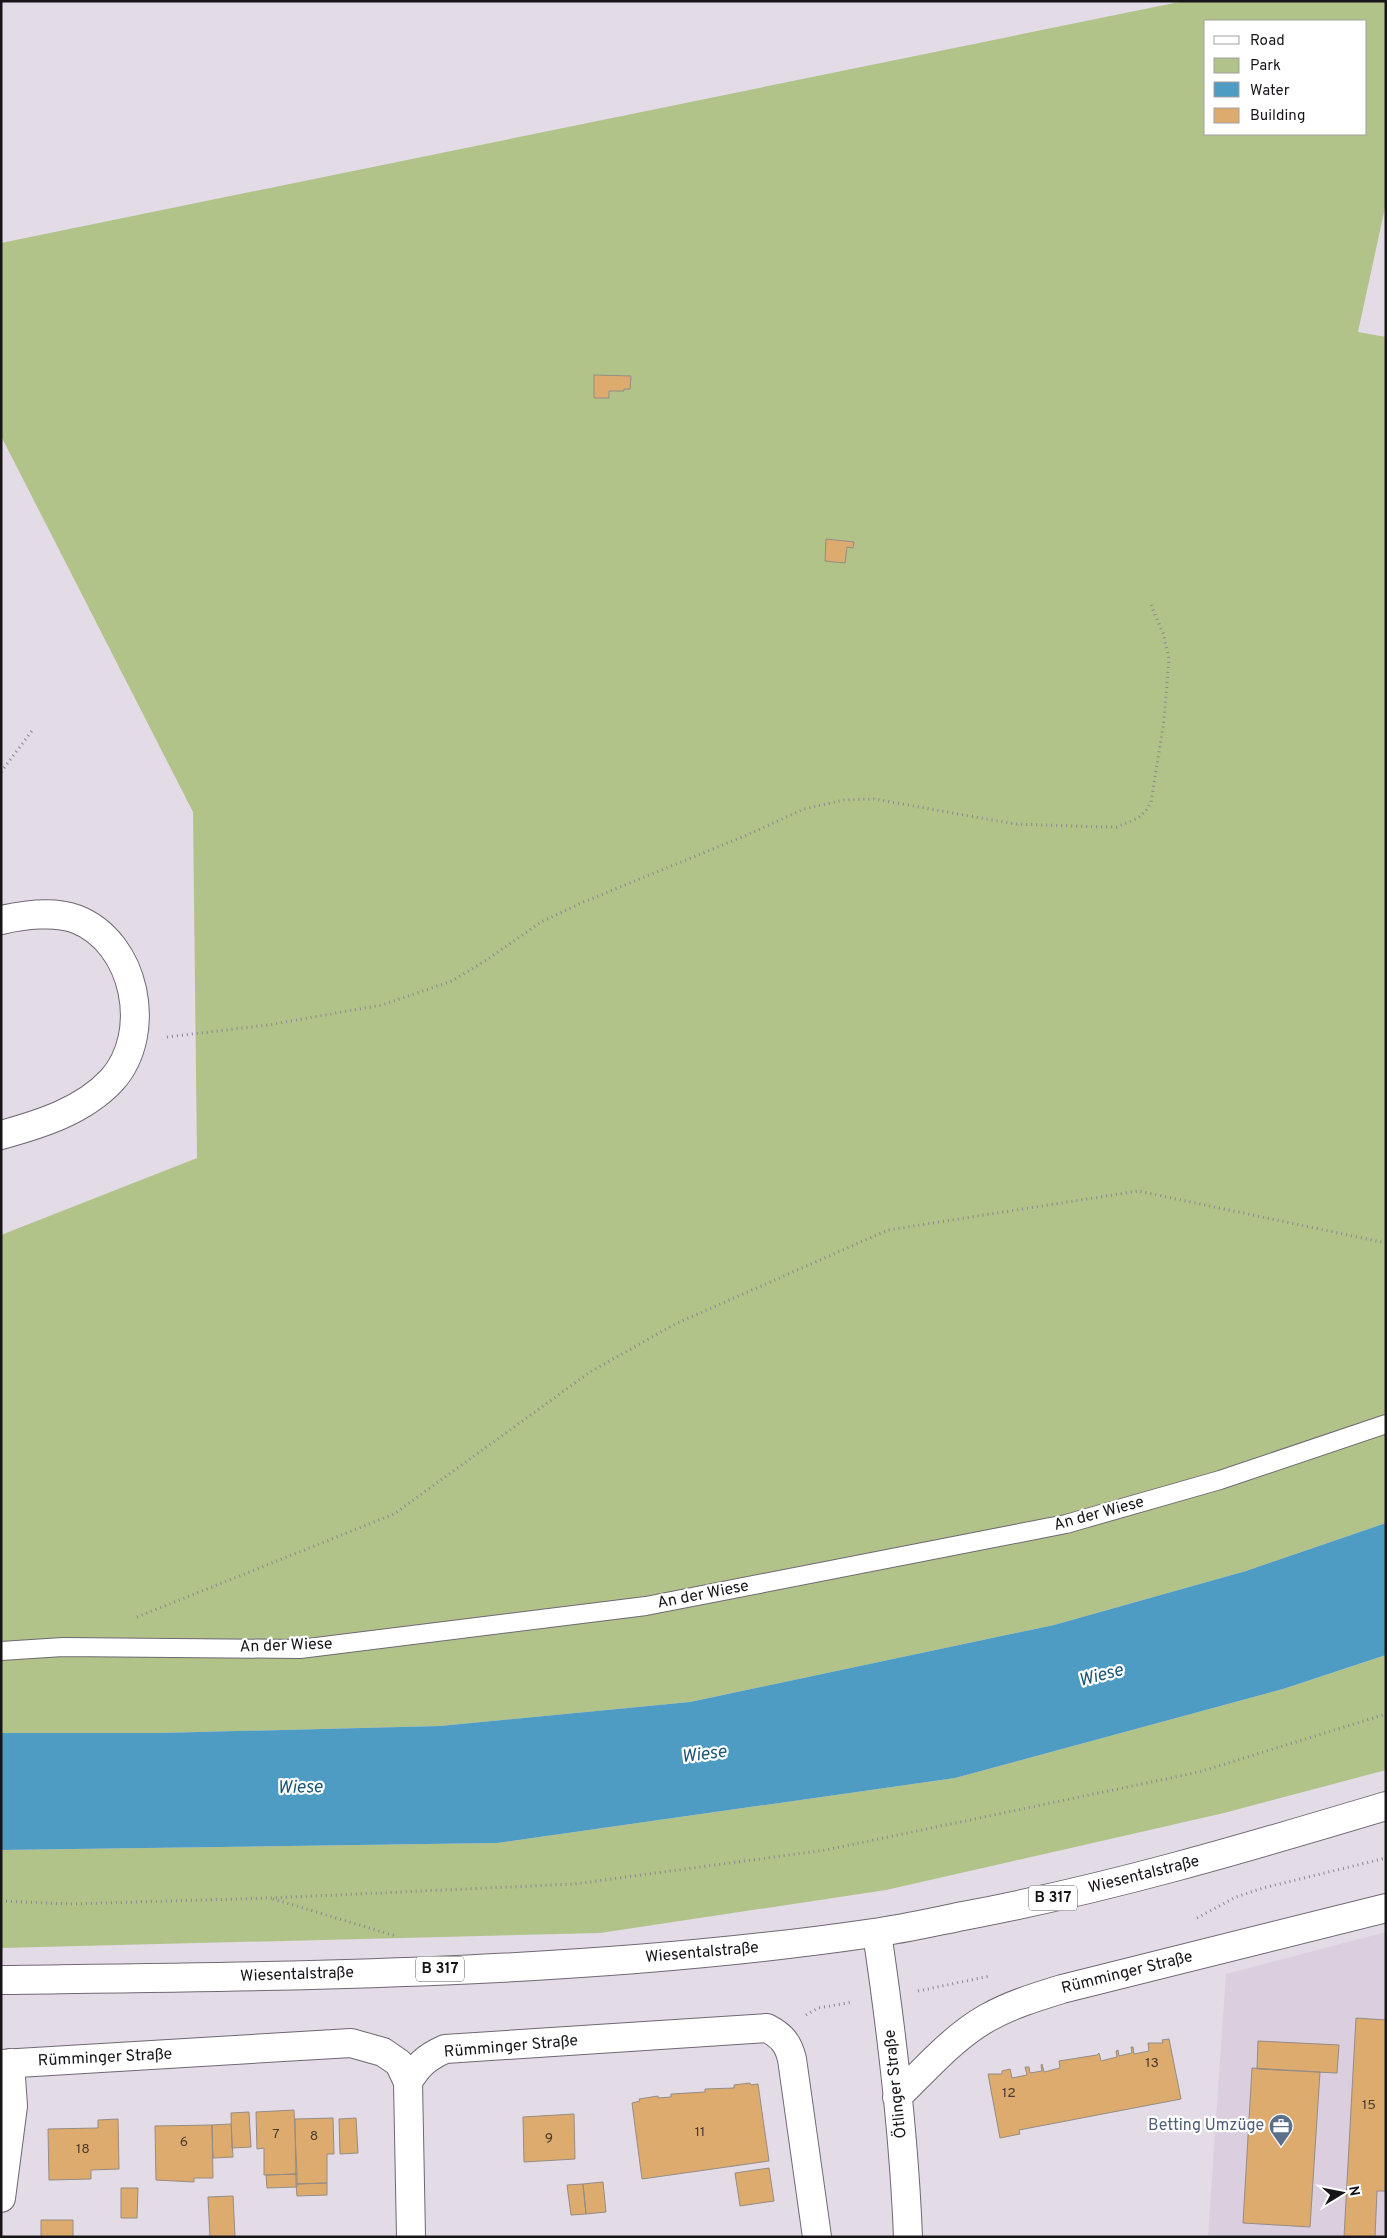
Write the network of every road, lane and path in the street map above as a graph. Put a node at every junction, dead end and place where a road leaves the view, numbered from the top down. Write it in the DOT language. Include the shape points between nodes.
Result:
graph roads {
  1 [pos="1150,603"];
  2 [pos="34,728"];
  3 [pos="1,772"];
  4 [pos="1,920"];
  5 [pos="132,1041"];
  6 [pos="1,1135"];
  7 [pos="1386,1243"];
  8 [pos="1386,1424"];
  9 [pos="136,1618"];
  10 [pos="1,1651"];
  11 [pos="1386,1714"];
  12 [pos="1386,1806"];
  13 [pos="1386,1858"];
  14 [pos="1263,1888"];
  15 [pos="270,1898"];
  16 [pos="1,1901"];
  17 [pos="1386,1908"];
  18 [pos="877,1933"];
  19 [pos="404,1939"];
  20 [pos="1,1980"];
  21 [pos="6,2064"];
  22 [pos="408,2082"];
  23 [pos="897,2097"];
  24 [pos="1,2198"];
  25 [pos="411,2237"];
  26 [pos="817,2237"];
  27 [pos="908,2237"];
  1 -- 5 [label="path" via="1170,659 1164,722 1151,802 1146,811 1129,823 1118,827 1015,824 874,799 844,800 804,809 581,903 541,922 452,981 382,1005 268,1025"];
  2 -- 3 [label="path"];
  4 -- 5 [label="street" via="54,915 76,919 95,929 128,970 135,1020"];
  5 -- 6 [label="street" via="112,1080 91,1097 70,1111"];
  7 -- 9 [label="path" via="1138,1191 888,1230 675,1324 590,1372 394,1514"];
  8 -- 10 [label="lane, An der Wiese" via="1220,1480 1066,1524 646,1606 300,1649 62,1647"];
  11 -- 15 [label="path" via="1199,1772 826,1850 574,1884"];
  12 -- 18 [label="street, Wiesentalstraße / B 317" via="1227,1854 1043,1901"];
  13 -- 14 [label="path"];
  15 -- 16 [label="path" via="70,1904"];
  15 -- 19 [label="path"];
  17 -- 23 [label="street, Rümminger Straße" via="1022,2001 986,2019 952,2043"];
  18 -- 20 [label="street, Wiesentalstraße / B 317" via="740,1950 496,1967 283,1976"];
  18 -- 23 [label="street, Ötlinger Straße"];
  21 -- 22 [label="street, Rümminger Straße" via="350,2043 383,2052 399,2063"];
  21 -- 24 [label="street" via="13,2106"];
  22 -- 25 [label="street"];
  22 -- 26 [label="street, Rümminger Straße" via="418,2065 445,2049 767,2028 780,2035 788,2045 792,2059"];
  23 -- 27 [label="street, Ötlinger Straße" via="905,2165"];
}
